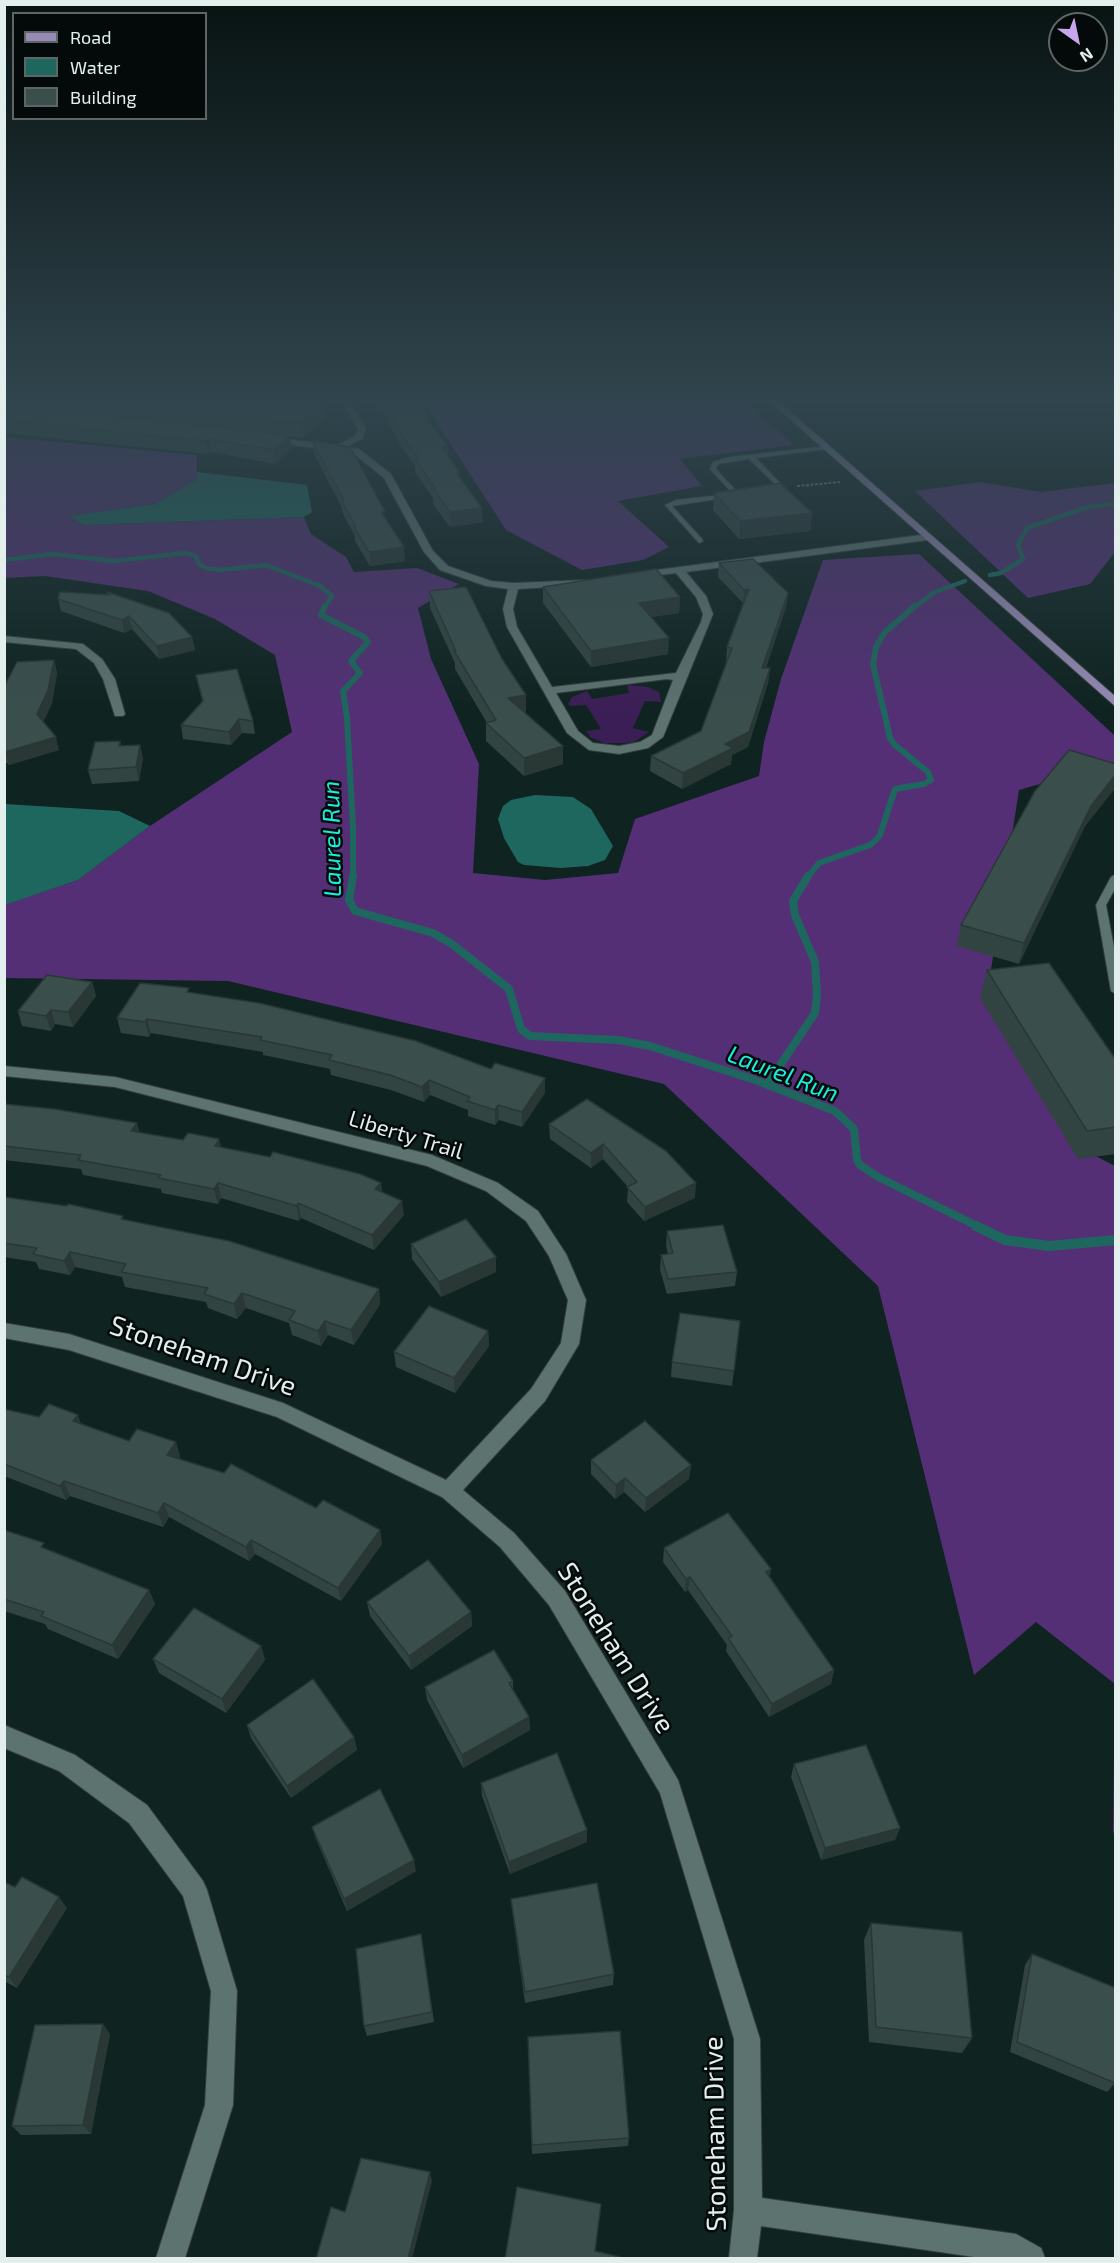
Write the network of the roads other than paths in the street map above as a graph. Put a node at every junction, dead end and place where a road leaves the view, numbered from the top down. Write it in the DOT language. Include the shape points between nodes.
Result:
graph roads {
  1 [pos="402,504"];
  2 [pos="672,504"];
  3 [pos="890,504"];
  4 [pos="928,537"];
  5 [pos="699,541"];
  6 [pos="679,570"];
  7 [pos="633,576"];
  8 [pos="598,580"];
  9 [pos="514,586"];
  10 [pos="4,639"];
  11 [pos="680,677"];
  12 [pos="548,691"];
  13 [pos="1116,704"];
  14 [pos="119,714"];
  15 [pos="1116,877"];
  16 [pos="1116,992"];
  17 [pos="4,1071"];
  18 [pos="4,1330"];
  19 [pos="449,1491"];
  20 [pos="4,1736"];
  21 [pos="748,2210"];
  22 [pos="171,2259"];
  23 [pos="743,2259"];
  24 [pos="1031,2259"];
  1 -- 9 [label="street" via="429,552 444,568 472,579"];
  2 -- 5 [label="lane" via="668,505"];
  3 -- 4 [label="main road"];
  4 -- 6 [label="street"];
  4 -- 13 [label="main road"];
  6 -- 7 [label="street"];
  6 -- 11 [label="street" via="701,596 708,614"];
  8 -- 9 [label="street"];
  9 -- 12 [label="street" via="509,619"];
  10 -- 14 [label="street" via="79,646 98,661 109,679"];
  11 -- 12 [label="street"];
  11 -- 12 [label="street" via="657,737 644,745 619,750 581,742"];
  15 -- 16 [label="lane" via="1101,906"];
  17 -- 19 [label="street, Liberty Trail" via="114,1082 432,1161 492,1187 532,1216 557,1254 577,1300 570,1344 538,1395"];
  18 -- 19 [label="street, Stoneham Drive" via="69,1342 283,1411"];
  19 -- 21 [label="street, Stoneham Drive" via="507,1540 557,1598 670,1788 747,2039"];
  20 -- 22 [label="street" via="68,1763 138,1814 194,1890 224,1991 219,2105"];
  21 -- 23 [label="street, Stoneham Drive"];
  21 -- 24 [label="street" via="1016,2249"];
}
